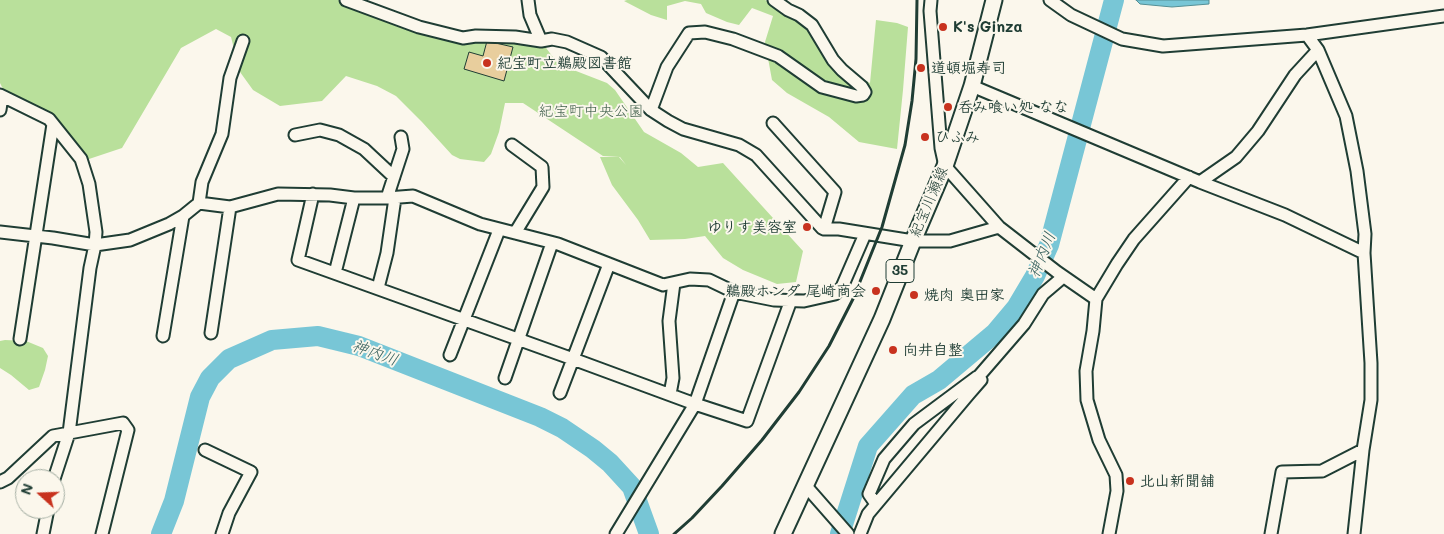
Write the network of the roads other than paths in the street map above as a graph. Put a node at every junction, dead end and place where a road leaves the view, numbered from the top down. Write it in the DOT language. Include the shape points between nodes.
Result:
graph roads {
  1 [pos="346,0"];
  2 [pos="528,0"];
  3 [pos="774,0"];
  4 [pos="931,0"];
  5 [pos="994,0"];
  6 [pos="1050,0"];
  7 [pos="1444,16"];
  8 [pos="1307,35"];
  9 [pos="243,41"];
  10 [pos="541,41"];
  11 [pos="1318,50"];
  12 [pos="972,86"];
  13 [pos="1,95"];
  14 [pos="0,110"];
  15 [pos="651,110"];
  16 [pos="773,123"];
  17 [pos="53,124"];
  18 [pos="295,135"];
  19 [pos="401,137"];
  20 [pos="512,145"];
  21 [pos="946,166"];
  22 [pos="394,177"];
  23 [pos="1194,179"];
  24 [pos="313,194"];
  25 [pos="354,198"];
  26 [pos="391,198"];
  27 [pos="199,203"];
  28 [pos="230,207"];
  29 [pos="183,216"];
  30 [pos="999,227"];
  31 [pos="824,229"];
  32 [pos="499,230"];
  33 [pos="0,232"];
  34 [pos="515,234"];
  35 [pos="864,234"];
  36 [pos="35,236"];
  37 [pos="912,240"];
  38 [pos="552,243"];
  39 [pos="95,245"];
  40 [pos="1364,253"];
  41 [pos="609,264"];
  42 [pos="335,273"];
  43 [pos="1060,274"];
  44 [pos="674,283"];
  45 [pos="378,288"];
  46 [pos="734,292"];
  47 [pos="1096,299"];
  48 [pos="790,300"];
  49 [pos="464,319"];
  50 [pos="211,333"];
  51 [pos="163,336"];
  52 [pos="20,339"];
  53 [pos="519,339"];
  54 [pos="450,355"];
  55 [pos="573,358"];
  56 [pos="979,376"];
  57 [pos="505,378"];
  58 [pos="560,393"];
  59 [pos="670,394"];
  60 [pos="695,404"];
  61 [pos="69,433"];
  62 [pos="205,450"];
  63 [pos="1363,450"];
  64 [pos="57,469"];
  65 [pos="0,482"];
  66 [pos="805,485"];
  67 [pos="876,504"];
  68 [pos="46,519"];
  69 [pos="43,534"];
  70 [pos="102,534"];
  71 [pos="222,534"];
  72 [pos="616,534"];
  73 [pos="783,534"];
  74 [pos="848,534"];
  75 [pos="860,534"];
  76 [pos="1109,534"];
  77 [pos="1270,534"];
  78 [pos="1354,534"];
  1 -- 10 [label="street" via="418,27 462,38 515,37"];
  2 -- 10 [label="street" via="530,16"];
  3 -- 15 [label="street" via="812,25 833,60 862,86 863,95 822,87 778,56 733,39 705,32 689,33 667,67"];
  4 -- 21 [label="street" via="941,148"];
  5 -- 12 [label="main road, 紀宝川瀬線 / 35"];
  6 -- 8 [label="street" via="1071,15 1122,39 1163,46"];
  7 -- 8 [label="street"];
  8 -- 11 [label="street"];
  9 -- 27 [label="street" via="230,78 222,134 202,182"];
  10 -- 15 [label="street" via="552,38 601,57"];
  11 -- 23 [label="street" via="1295,75 1258,131 1236,157"];
  11 -- 40 [label="street" via="1346,116 1357,171 1365,234"];
  12 -- 21 [label="main road, 紀宝川瀬線 / 35"];
  12 -- 23 [label="street"];
  13 -- 14 [label="street"];
  13 -- 17 [label="street"];
  15 -- 31 [label="street" via="683,129 739,145 756,155"];
  16 -- 31 [label="street" via="834,192"];
  17 -- 36 [label="street"];
  17 -- 39 [label="street" via="81,159 89,184"];
  18 -- 22 [label="street" via="320,130 339,135 364,148"];
  19 -- 22 [label="street" via="403,149"];
  20 -- 34 [label="street" via="542,167 543,187"];
  21 -- 30 [label="street"];
  21 -- 37 [label="main road, 紀宝川瀬線 / 35"];
  22 -- 26 [label="street"];
  23 -- 40 [label="street" via="1284,215"];
  23 -- 47 [label="street" via="1134,239"];
  24 -- 25 [label="street"];
  24 -- 28 [label="street" via="278,194"];
  24 -- 42 [label="street" via="298,260"];
  25 -- 26 [label="street"];
  25 -- 42 [label="street"];
  26 -- 32 [label="street" via="413,196"];
  26 -- 45 [label="street" via="387,253"];
  27 -- 28 [label="street"];
  27 -- 29 [label="street"];
  28 -- 50 [label="street"];
  29 -- 39 [label="street" via="130,240"];
  29 -- 51 [label="street"];
  30 -- 37 [label="street" via="950,241"];
  30 -- 43 [label="street"];
  31 -- 35 [label="street"];
  32 -- 34 [label="street"];
  32 -- 49 [label="street"];
  33 -- 36 [label="street"];
  34 -- 38 [label="street"];
  35 -- 37 [label="street"];
  35 -- 48 [label="street" via="842,287 835,294 804,301"];
  36 -- 39 [label="street"];
  36 -- 52 [label="street"];
  37 -- 66 [label="main road, 紀宝川瀬線 / 35" via="882,319"];
  38 -- 41 [label="street"];
  38 -- 53 [label="street"];
  39 -- 61 [label="street"];
  40 -- 63 [label="street" via="1371,400"];
  41 -- 44 [label="street" via="663,285"];
  41 -- 55 [label="street"];
  42 -- 45 [label="street"];
  43 -- 47 [label="street"];
  43 -- 56 [label="street" via="1024,324"];
  44 -- 46 [label="street" via="709,280"];
  44 -- 59 [label="street" via="669,322 673,378"];
  45 -- 49 [label="street"];
  46 -- 48 [label="street"];
  46 -- 60 [label="street"];
  47 -- 76 [label="street" via="1086,371 1086,400 1116,475 1117,491"];
  48 -- 60 [label="street" via="747,421"];
  49 -- 53 [label="street"];
  49 -- 54 [label="street"];
  53 -- 55 [label="street"];
  53 -- 57 [label="street"];
  55 -- 58 [label="street"];
  55 -- 59 [label="street"];
  56 -- 67 [label="street" via="982,380"];
  56 -- 67 [label="street" via="914,424 884,459 869,494"];
  59 -- 60 [label="street"];
  60 -- 72 [label="street"];
  61 -- 64 [label="street"];
  61 -- 65 [label="street" via="53,436"];
  61 -- 70 [label="street" via="123,423 128,430"];
  62 -- 71 [label="street" via="251,472 229,513"];
  63 -- 77 [label="street" via="1322,471 1282,472"];
  63 -- 78 [label="street"];
  66 -- 73 [label="main road, 紀宝川瀬線 / 35"];
  66 -- 74 [label="street"];
  67 -- 75 [label="street"];
  68 -- 69 [label="street"];
}
